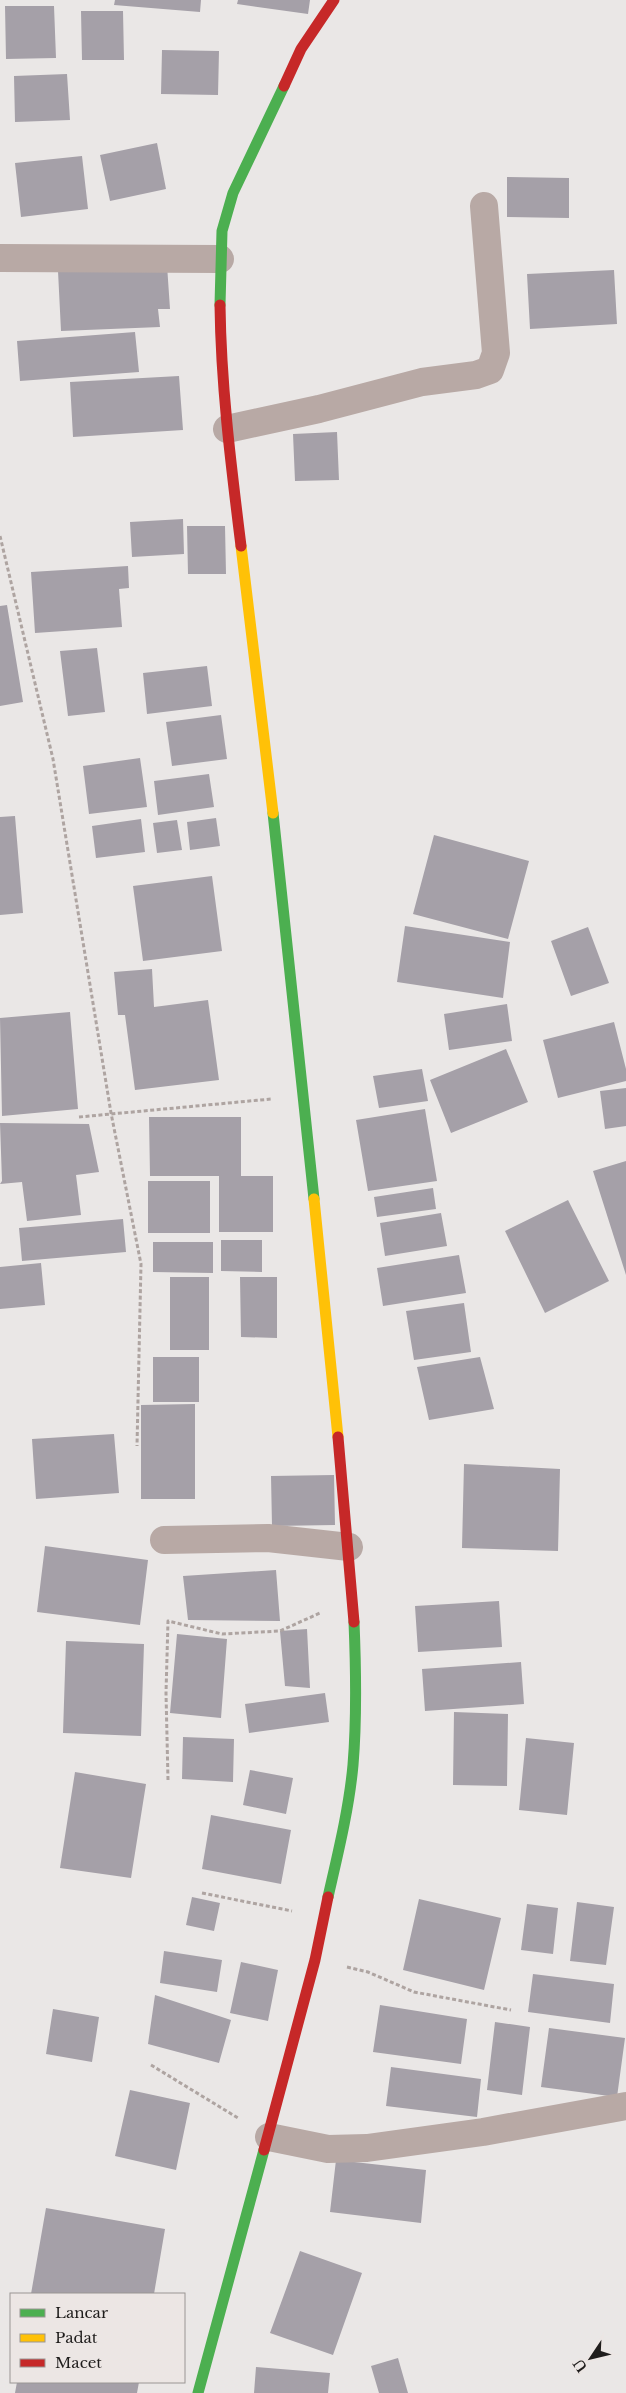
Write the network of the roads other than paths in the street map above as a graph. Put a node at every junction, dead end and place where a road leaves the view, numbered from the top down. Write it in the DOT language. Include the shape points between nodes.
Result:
graph roads {
  1 [pos="334,0"];
  2 [pos="484,206"];
  3 [pos="0,258"];
  4 [pos="220,258"];
  5 [pos="227,429"];
  6 [pos="164,1540"];
  7 [pos="349,1547"];
  8 [pos="626,2106"];
  9 [pos="275,2138"];
  10 [pos="198,2393"];
  1 -- 4 [label="main road" via="301,49 234,193 222,232"];
  2 -- 5 [label="street" via="496,353 490,370 422,382 319,410"];
  3 -- 4 [label="street"];
  4 -- 5 [label="main road"];
  5 -- 7 [label="main road" via="288,950"];
  6 -- 7 [label="street" via="268,1538"];
  7 -- 9 [label="main road" via="356,1706 353,1765 325,1918"];
  8 -- 9 [label="street" via="428,2141 367,2148 328,2149"];
  9 -- 10 [label="main road"];
}
